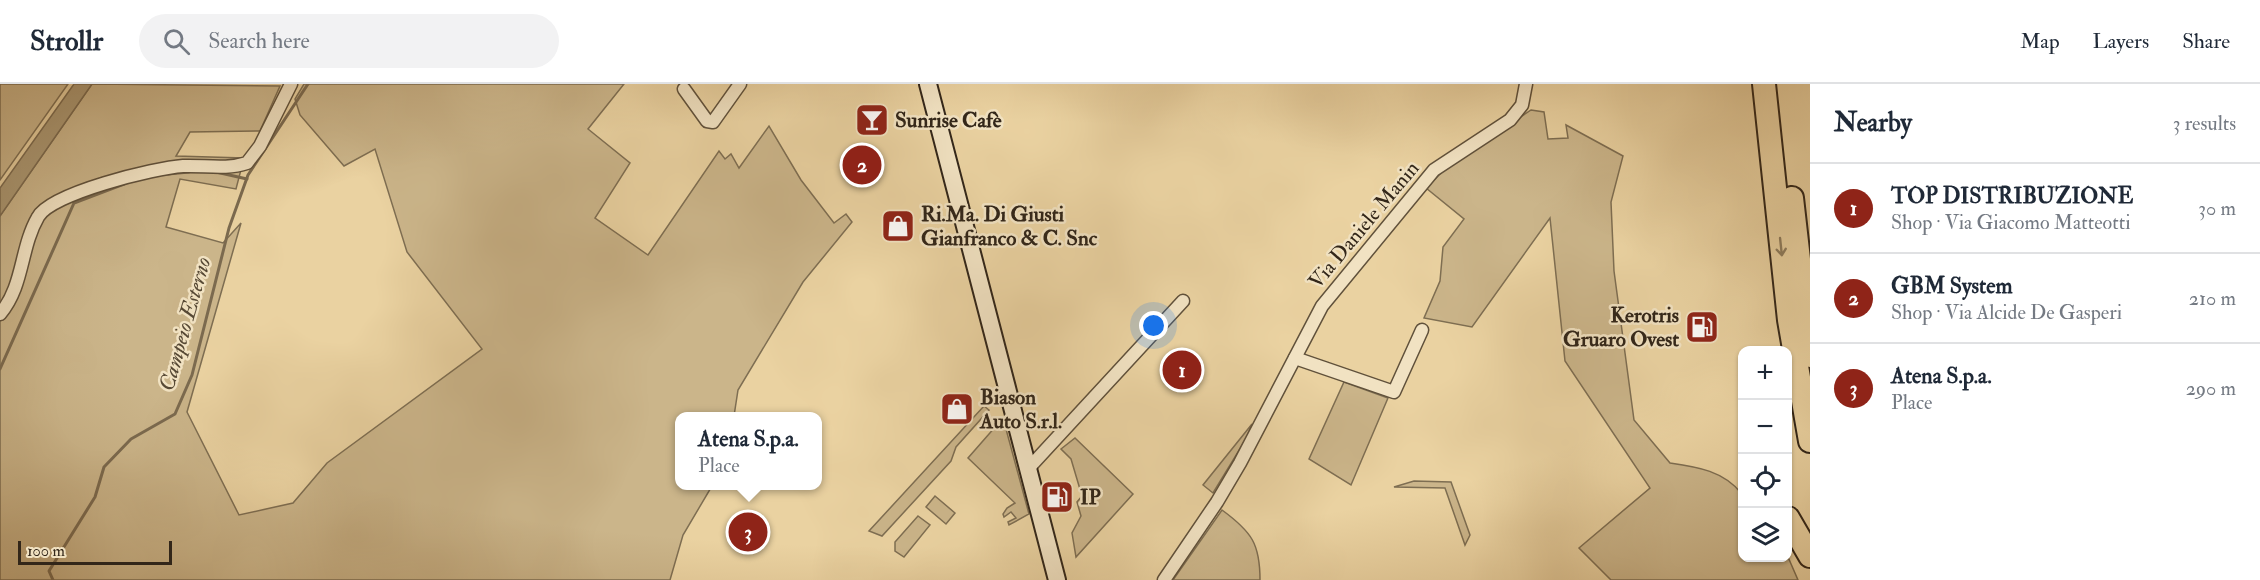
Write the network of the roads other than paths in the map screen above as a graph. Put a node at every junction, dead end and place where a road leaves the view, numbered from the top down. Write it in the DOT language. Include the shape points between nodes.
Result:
graph roads {
  1 [pos="291,84"];
  2 [pos="741,84"];
  3 [pos="928,84"];
  4 [pos="1526,84"];
  5 [pos="1764,84"];
  6 [pos="1779,84"];
  7 [pos="684,89"];
  8 [pos="1184,301"];
  9 [pos="0,314"];
  10 [pos="1422,330"];
  11 [pos="1810,357"];
  12 [pos="1295,358"];
  13 [pos="1810,441"];
  14 [pos="1027,470"];
  15 [pos="1792,525"];
  16 [pos="1810,556"];
  17 [pos="1057,580"];
  18 [pos="1164,580"];
  1 -- 9 [label="street" via="260,146 247,163 183,166 128,176 53,202 38,215 11,301"];
  2 -- 7 [label="street" via="713,122 707,121"];
  3 -- 14 [label="main road"];
  4 -- 12 [label="street, Via Daniele Manin" via="1522,105 1510,120 1434,170 1408,199 1358,266 1322,306"];
  5 -- 13 [label="highway, one-way" via="1789,320"];
  6 -- 11 [label="highway"];
  8 -- 14 [label="street"];
  10 -- 12 [label="street" via="1395,392"];
  12 -- 18 [label="street, Via Daniele Manin" via="1229,483"];
  14 -- 17 [label="main road"];
  15 -- 16 [label="highway"];
}
